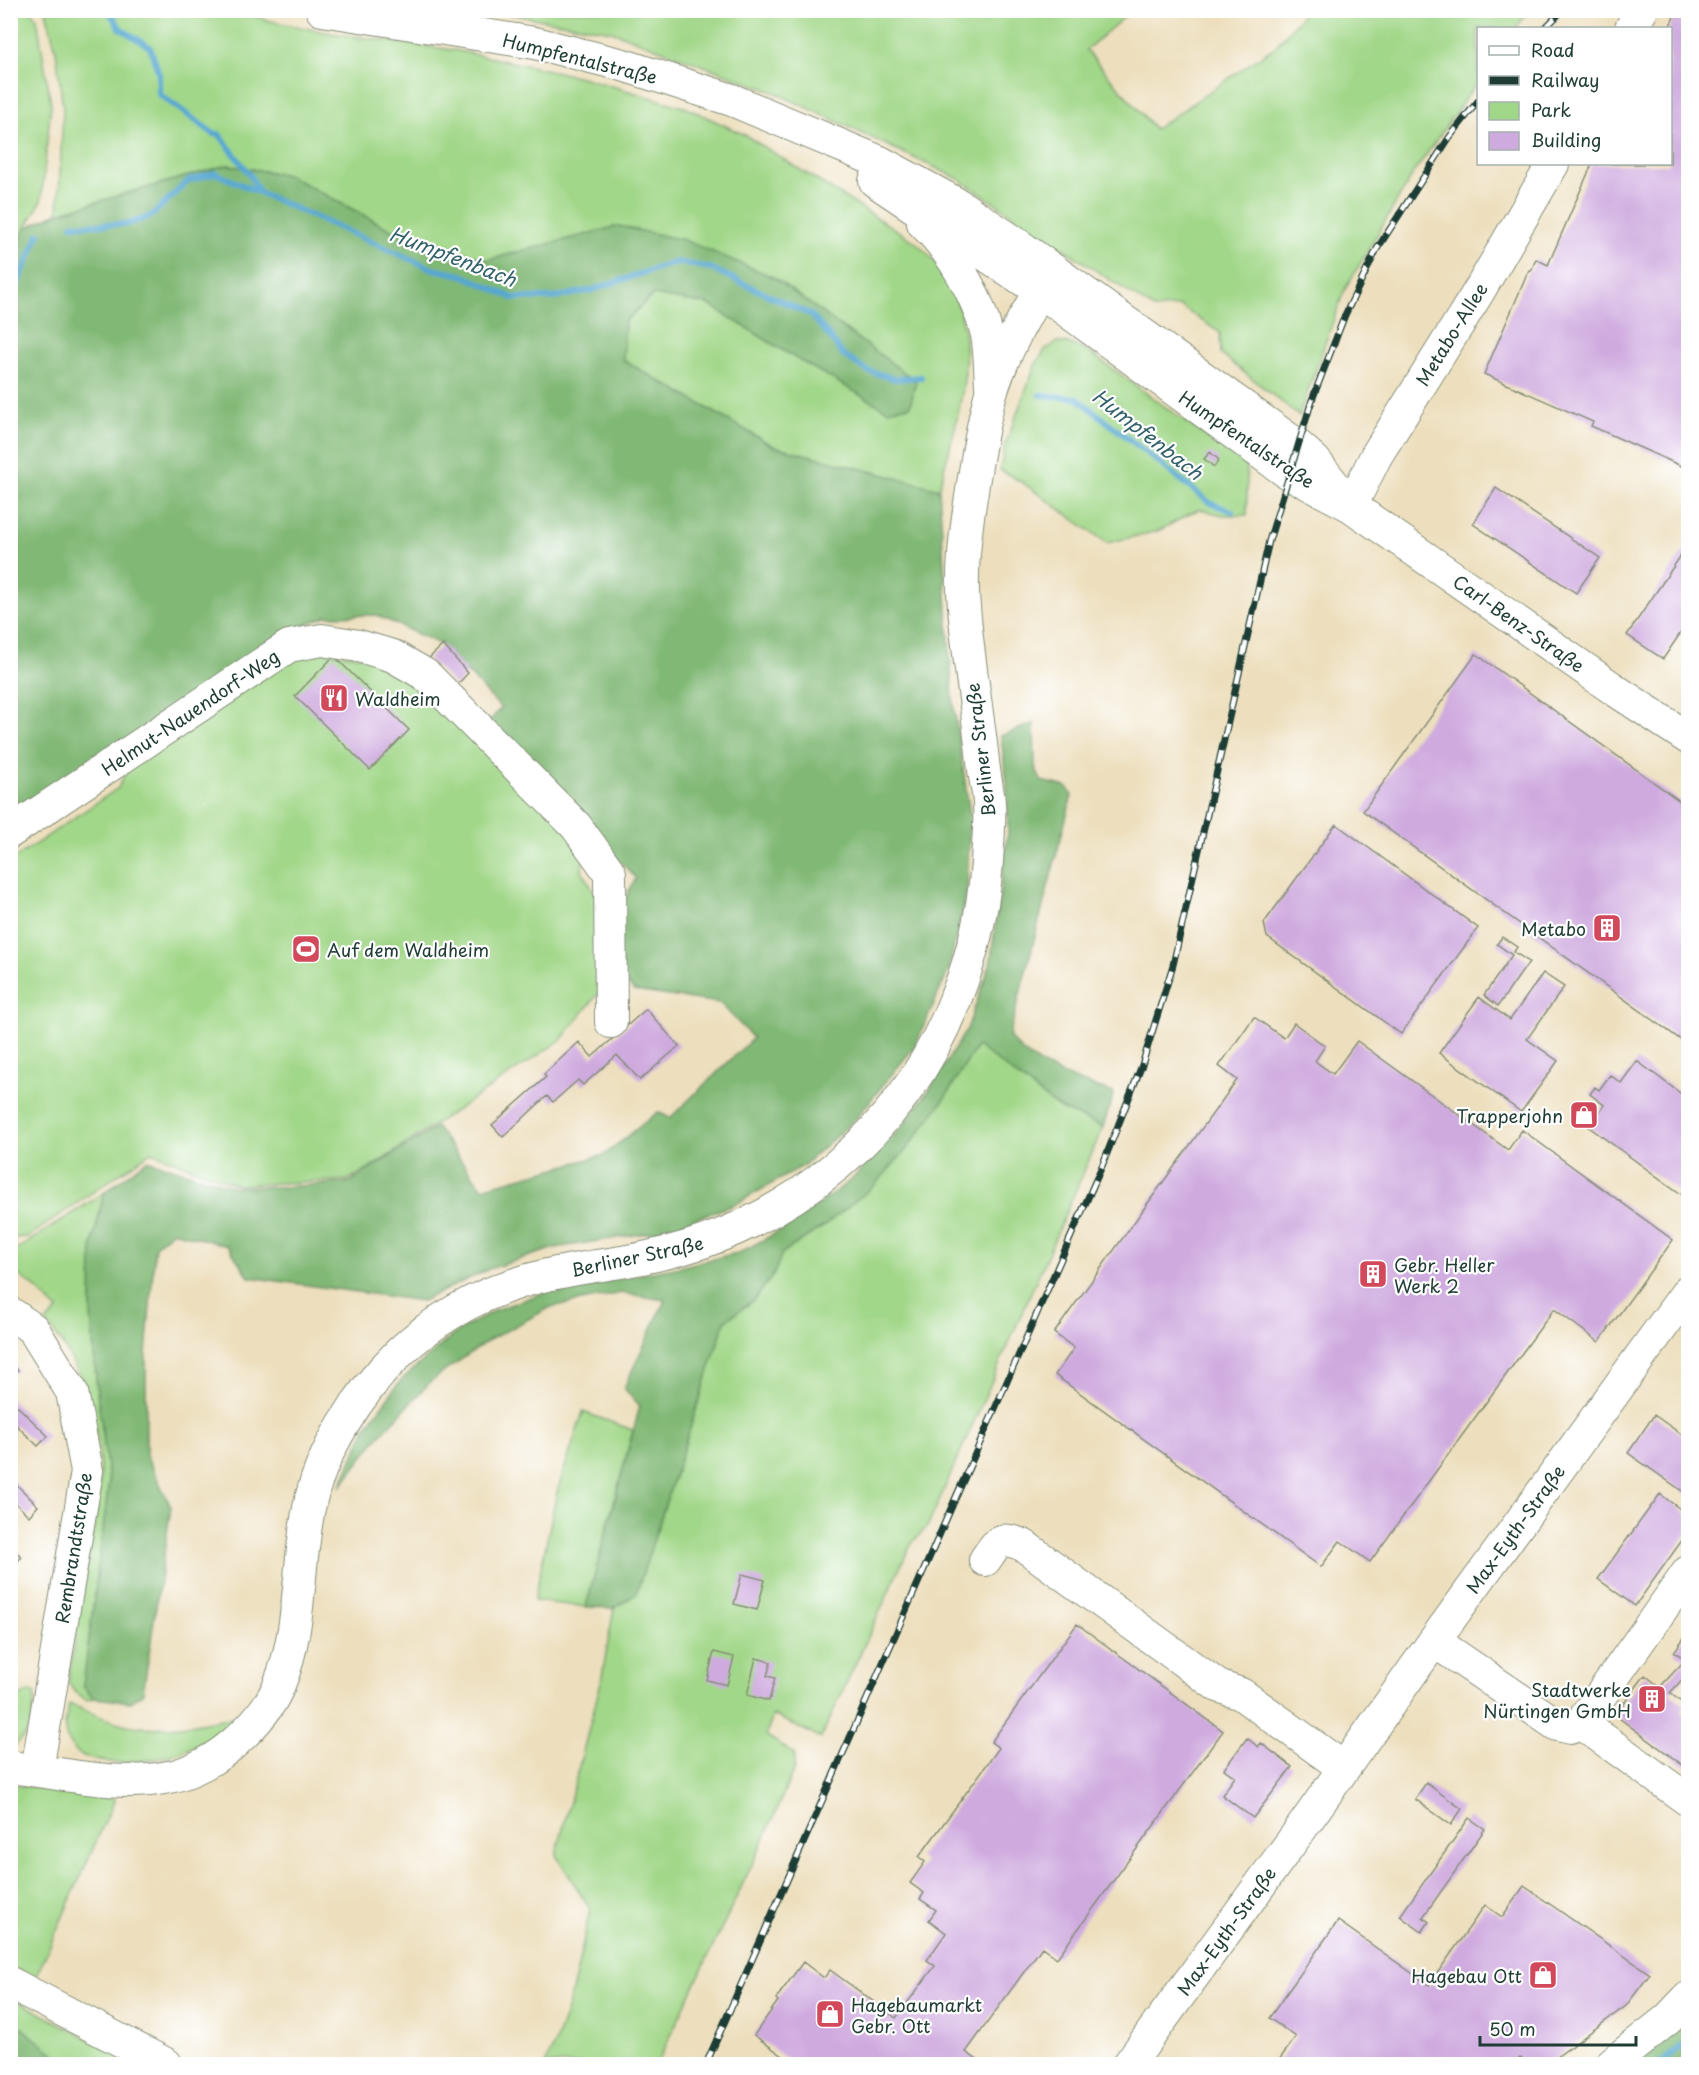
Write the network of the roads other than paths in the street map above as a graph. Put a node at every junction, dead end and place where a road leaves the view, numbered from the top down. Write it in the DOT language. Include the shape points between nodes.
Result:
graph roads {
  1 [pos="322,10"];
  2 [pos="1641,10"];
  3 [pos="1632,27"];
  4 [pos="795,128"];
  5 [pos="1552,165"];
  6 [pos="884,186"];
  7 [pos="1047,281"];
  8 [pos="992,393"];
  9 [pos="1351,506"];
  10 [pos="1689,738"];
  11 [pos="10,832"];
  12 [pos="611,1022"];
  13 [pos="1689,1292"];
  14 [pos="10,1313"];
  15 [pos="985,1560"];
  16 [pos="1689,1572"];
  17 [pos="1434,1641"];
  18 [pos="1581,1723"];
  19 [pos="1344,1768"];
  20 [pos="24,1769"];
  21 [pos="1689,1800"];
  22 [pos="10,1983"];
  23 [pos="1689,1998"];
  24 [pos="166,2064"];
  25 [pos="1129,2064"];
  26 [pos="1611,2064"];
  1 -- 4 [label="street, Humpfentalstraße" via="535,43 623,65 732,100"];
  2 -- 3 [label="street"];
  4 -- 6 [label="street, Humpfentalstraße"];
  4 -- 7 [label="street, Humpfentalstraße" via="880,162 959,205"];
  5 -- 9 [label="street, Metabo-Allee" via="1376,456"];
  6 -- 7 [label="street, Humpfentalstraße"];
  6 -- 8 [label="street" via="932,232 957,265 987,335"];
  7 -- 8 [label="street, Berliner Straße" via="1019,327"];
  7 -- 9 [label="street, Humpfentalstraße" via="1288,472"];
  8 -- 20 [label="street, Berliner Straße" via="967,518 963,584 989,806 986,884 979,925 954,1005 916,1076 853,1152 758,1219 678,1250 546,1275 498,1290 450,1313 398,1354 355,1406 318,1479 309,1504 293,1638 274,1696 252,1726 215,1758 172,1777 130,1781"];
  9 -- 10 [label="street, Carl-Benz-Straße"];
  11 -- 12 [label="street, Helmut-Nauendorf-Weg" via="289,646 322,640 393,656 426,675 464,711 576,826 610,873"];
  13 -- 17 [label="street, Max-Eyth-Straße"];
  14 -- 20 [label="street, Rembrandtstraße" via="33,1329 72,1392 87,1471"];
  15 -- 19 [label="street" via="997,1542 1008,1539 1023,1545 1218,1686 1241,1695"];
  16 -- 18 [label="street"];
  17 -- 18 [label="street" via="1557,1725 1570,1728"];
  17 -- 19 [label="street, Max-Eyth-Straße"];
  18 -- 21 [label="street"];
  19 -- 25 [label="street, Max-Eyth-Straße"];
  22 -- 24 [label="street"];
  23 -- 26 [label="street"];
}
